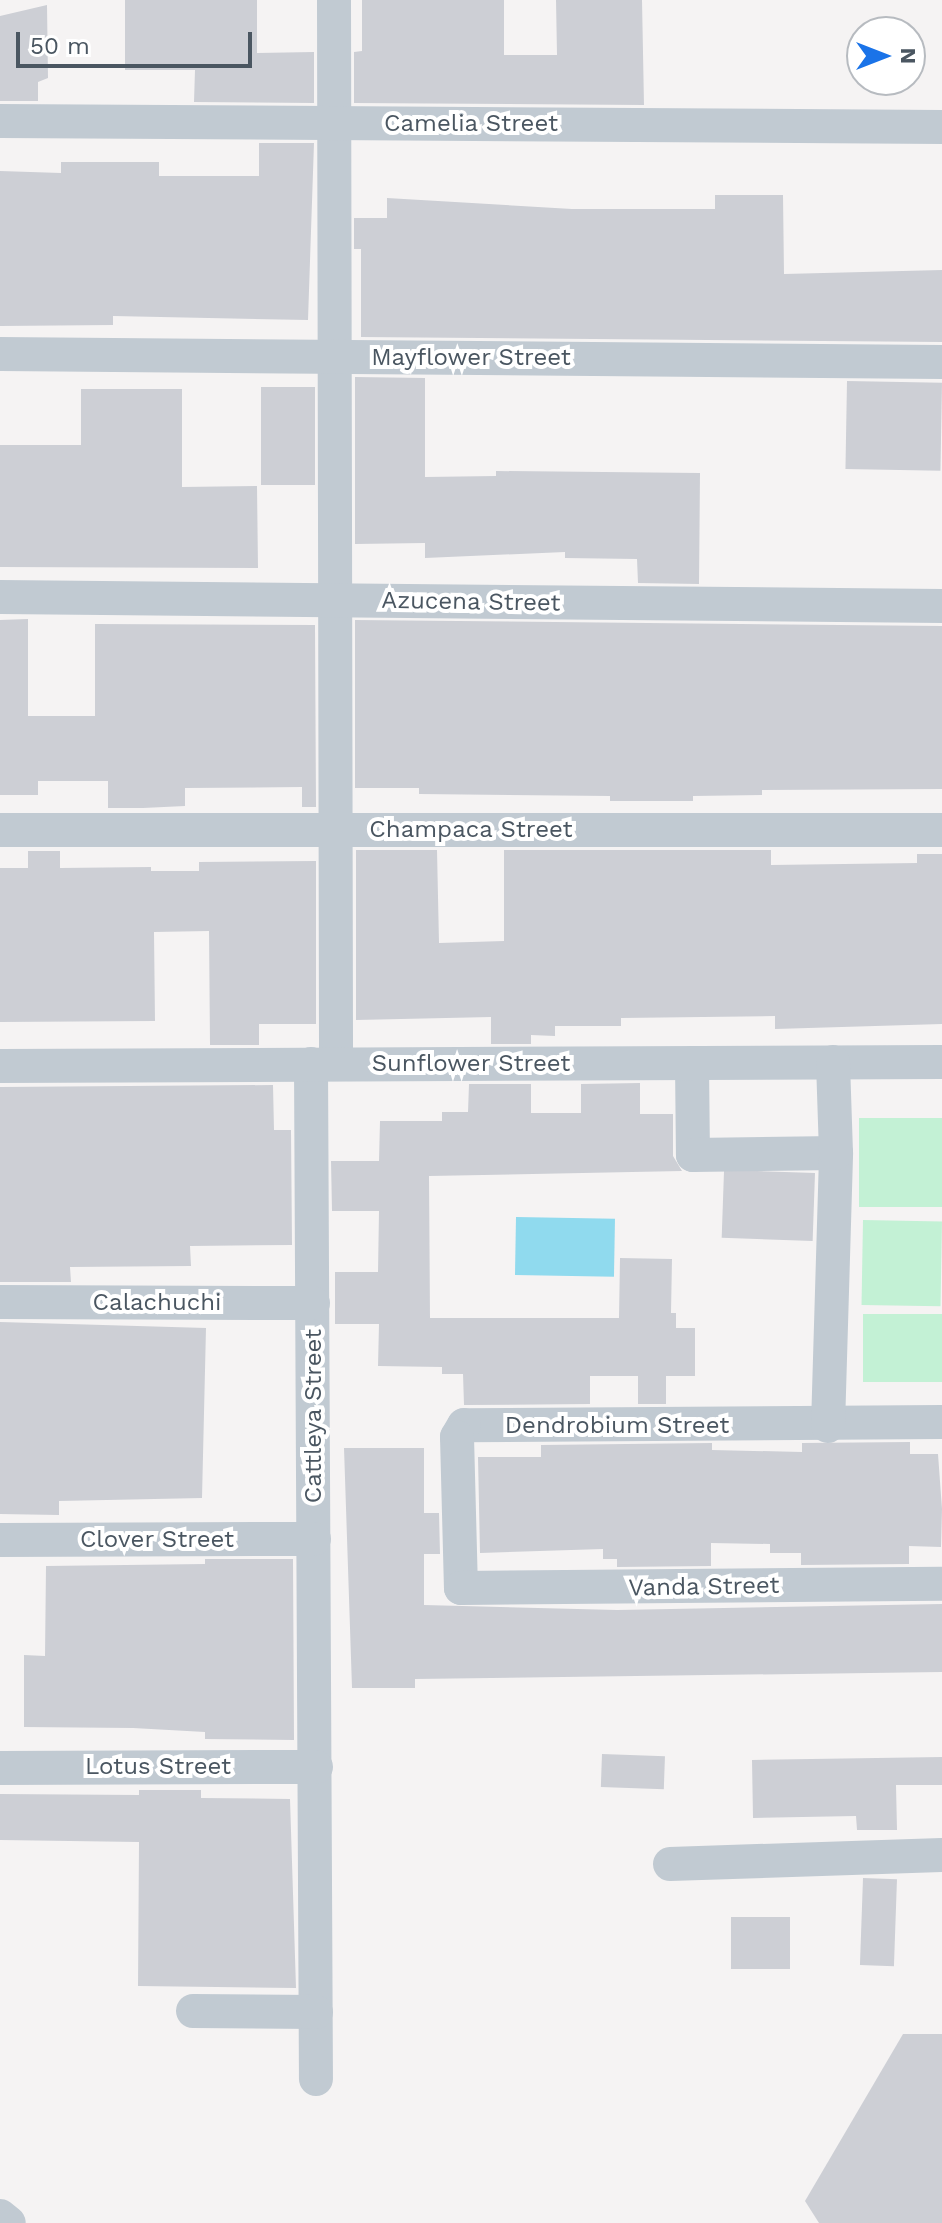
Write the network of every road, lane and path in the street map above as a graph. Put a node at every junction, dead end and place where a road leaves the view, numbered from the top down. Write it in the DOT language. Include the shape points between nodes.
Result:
graph roads {
  1 [pos="334,0"];
  2 [pos="0,121"];
  3 [pos="334,123"];
  4 [pos="942,127"];
  5 [pos="0,354"];
  6 [pos="335,357"];
  7 [pos="942,362"];
  8 [pos="0,597"];
  9 [pos="335,600"];
  10 [pos="942,606"];
  11 [pos="0,830"];
  12 [pos="336,830"];
  13 [pos="942,830"];
  14 [pos="833,1062"];
  15 [pos="942,1062"];
  16 [pos="692,1063"];
  17 [pos="324,1064"];
  18 [pos="0,1066"];
  19 [pos="836,1153"];
  20 [pos="0,1302"];
  21 [pos="313,1303"];
  22 [pos="942,1422"];
  23 [pos="828,1426"];
  24 [pos="314,1539"];
  25 [pos="0,1540"];
  26 [pos="942,1584"];
  27 [pos="466,1589"];
  28 [pos="316,1767"];
  29 [pos="0,1768"];
  30 [pos="942,1855"];
  31 [pos="670,1864"];
  32 [pos="193,2011"];
  33 [pos="316,2012"];
  34 [pos="316,2079"];
  35 [pos="0,2216"];
  36 [pos="9,2223"];
  1 -- 3 [label="street, Cattleya Street"];
  2 -- 3 [label="street, Camelia Street"];
  3 -- 4 [label="street, Camelia Street"];
  3 -- 6 [label="street, Cattleya Street"];
  5 -- 6 [label="street, Mayflower Street"];
  6 -- 7 [label="street, Mayflower Street"];
  6 -- 9 [label="street, Cattleya Street"];
  8 -- 9 [label="street, Azucena Street"];
  9 -- 10 [label="street, Azucena Street"];
  9 -- 12 [label="street, Cattleya Street"];
  11 -- 12 [label="street, Champaca Street"];
  12 -- 13 [label="street, Champaca Street"];
  12 -- 17 [label="street, Cattleya Street"];
  14 -- 15 [label="street, Sunflower Street"];
  14 -- 16 [label="street, Sunflower Street"];
  14 -- 19 [label="street"];
  16 -- 17 [label="street, Sunflower Street"];
  16 -- 19 [label="street" via="693,1155"];
  17 -- 18 [label="street, Sunflower Street"];
  17 -- 21 [label="street, Cattleya Street"];
  19 -- 23 [label="street"];
  20 -- 21 [label="street, Calachuchi"];
  21 -- 24 [label="street, Cattleya Street"];
  22 -- 23 [label="street, Dendrobium Street"];
  23 -- 27 [label="street, Dendrobium Street" via="464,1425 457,1437 458,1583"];
  24 -- 25 [label="street, Clover Street"];
  24 -- 28 [label="street, Cattleya Street"];
  26 -- 27 [label="street, Vanda Street"];
  28 -- 29 [label="street, Lotus Street"];
  28 -- 33 [label="street, Cattleya Street"];
  30 -- 31 [label="street"];
  32 -- 33 [label="street"];
  33 -- 34 [label="street, Cattleya Street"];
  35 -- 36 [label="street"];
}
